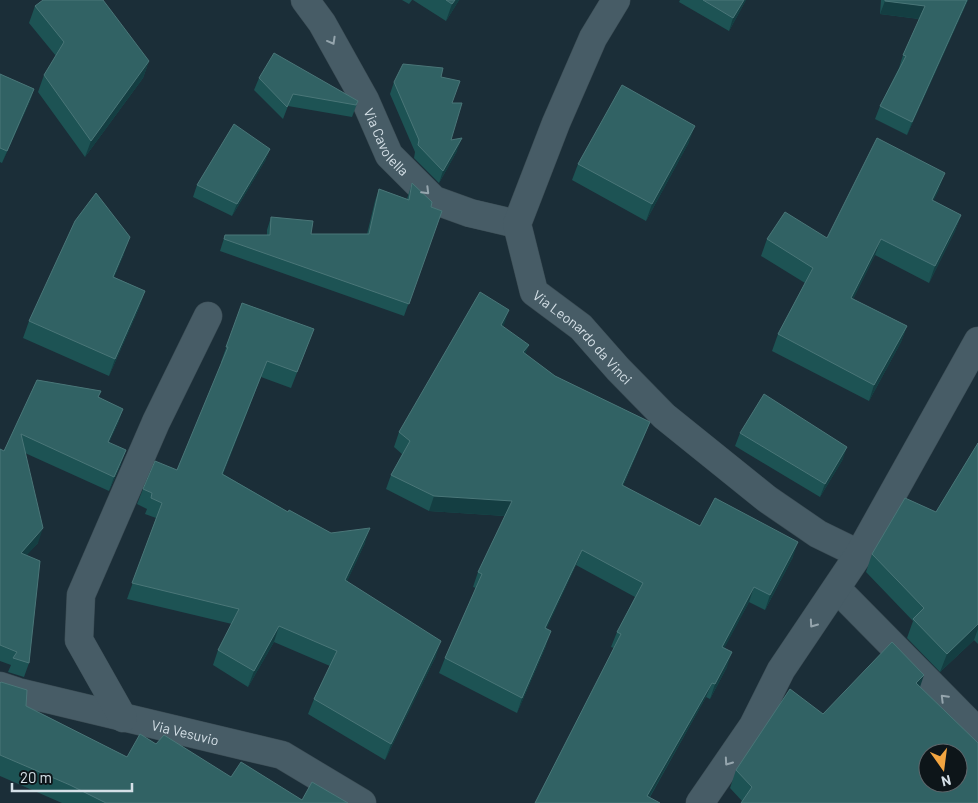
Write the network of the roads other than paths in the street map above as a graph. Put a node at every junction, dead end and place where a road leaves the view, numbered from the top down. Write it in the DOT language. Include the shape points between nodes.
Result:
graph roads {
  1 [pos="305,0"];
  2 [pos="616,0"];
  3 [pos="517,224"];
  4 [pos="208,316"];
  5 [pos="978,341"];
  6 [pos="859,554"];
  7 [pos="837,590"];
  8 [pos="0,686"];
  9 [pos="123,718"];
  10 [pos="978,732"];
  11 [pos="362,803"];
  12 [pos="700,803"];
  1 -- 3 [label="street, Via Cavolella, one-way" via="322,23 365,100 390,155 434,200"];
  2 -- 3 [label="street" via="592,38"];
  3 -- 6 [label="street, Via Leonardo da Vinci" via="534,292 581,327 664,416 766,499 818,534"];
  4 -- 9 [label="street" via="156,422 81,595 79,640"];
  5 -- 6 [label="street"];
  6 -- 7 [label="street"];
  10 -- 7 [label="street, one-way"];
  7 -- 12 [label="street, one-way" via="782,670 753,726"];
  8 -- 9 [label="street, Via Vesuvio"];
  9 -- 11 [label="street, Via Vesuvio" via="282,755"];
}
